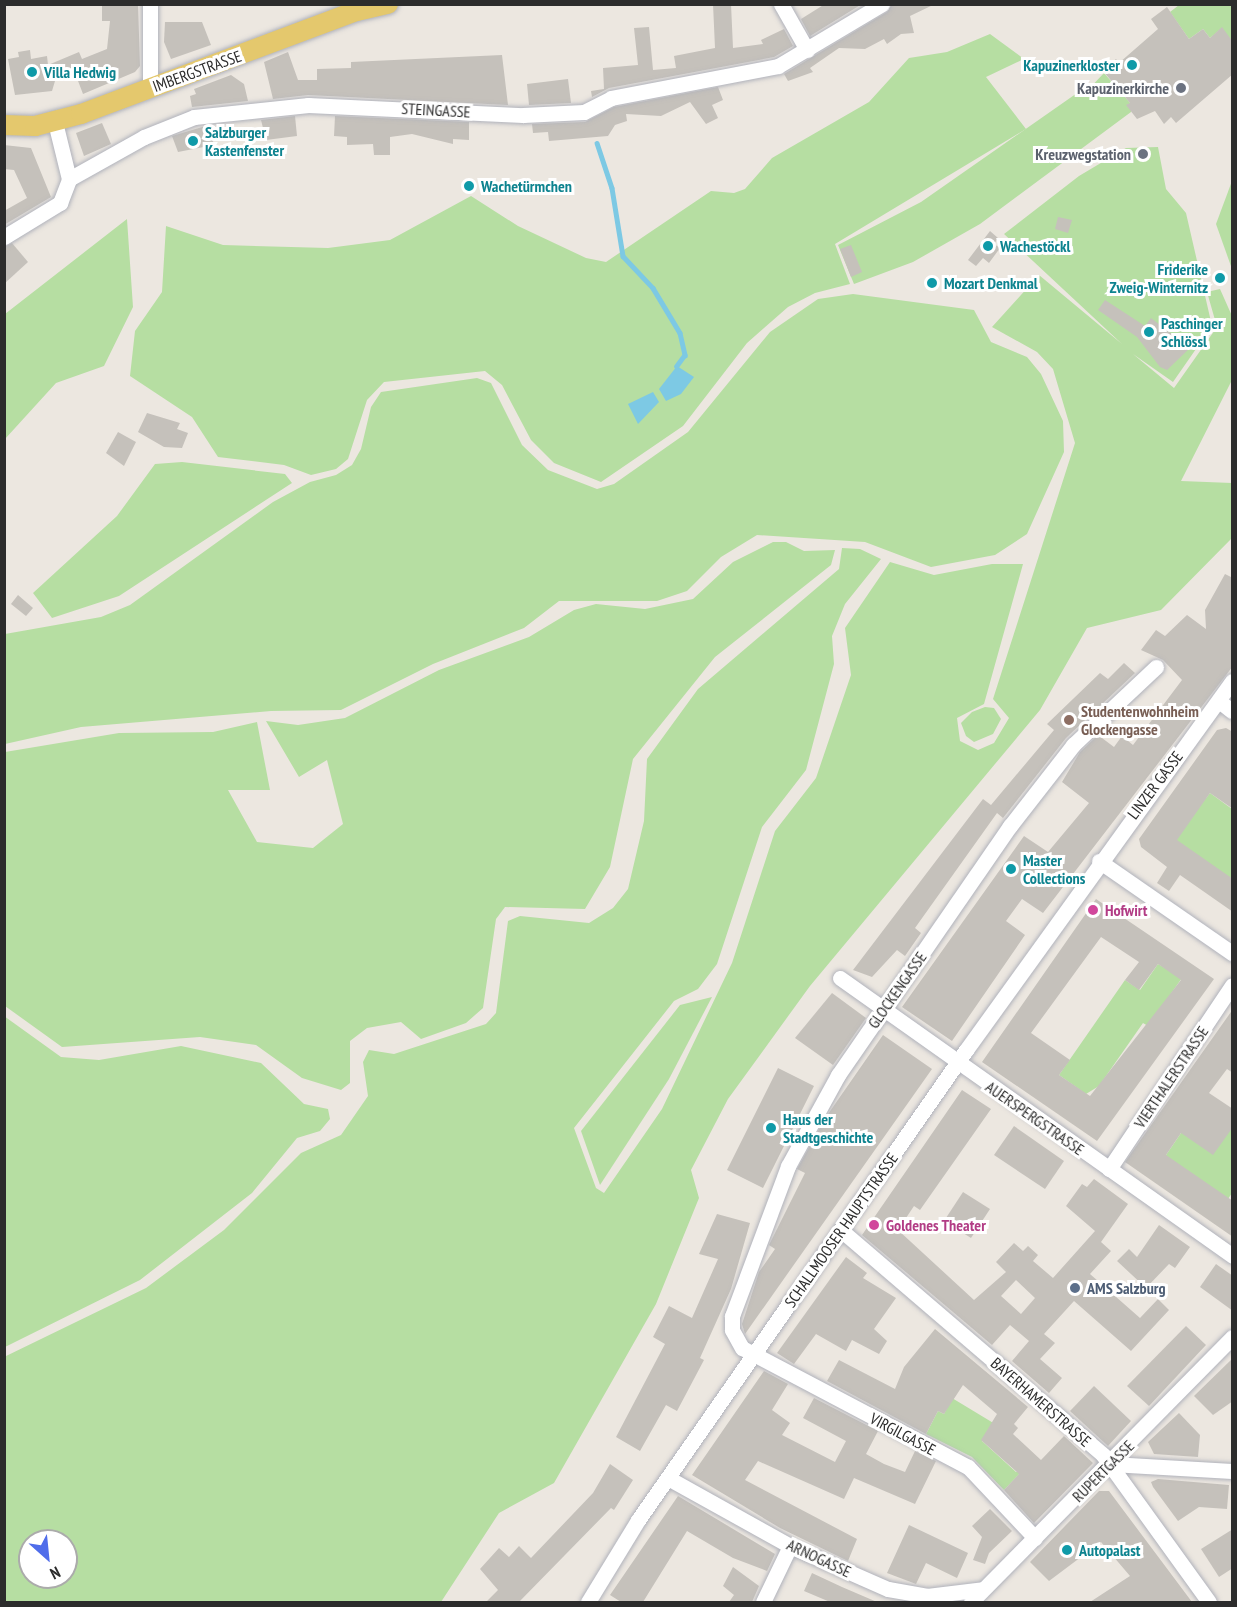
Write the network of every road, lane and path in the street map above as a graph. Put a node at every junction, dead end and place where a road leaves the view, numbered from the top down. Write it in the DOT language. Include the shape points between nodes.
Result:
graph roads {
  1 [pos="150,4"];
  2 [pos="781,4"];
  3 [pos="882,4"];
  4 [pos="382,5"];
  5 [pos="807,50"];
  6 [pos="150,89"];
  7 [pos="55,122"];
  8 [pos="4,124"];
  9 [pos="69,180"];
  10 [pos="4,237"];
  11 [pos="1156,667"];
  12 [pos="1233,681"];
  13 [pos="1212,705"];
  14 [pos="1233,711"];
  15 [pos="1099,861"];
  16 [pos="1233,953"];
  17 [pos="840,978"];
  18 [pos="1233,985"];
  19 [pos="883,1010"];
  20 [pos="957,1063"];
  21 [pos="1109,1169"];
  22 [pos="842,1231"];
  23 [pos="1233,1256"];
  24 [pos="1233,1337"];
  25 [pos="754,1354"];
  26 [pos="1112,1464"];
  27 [pos="1233,1471"];
  28 [pos="668,1478"];
  29 [pos="1035,1538"];
  30 [pos="790,1546"];
  31 [pos="983,1589"];
  32 [pos="592,1601"];
  33 [pos="763,1602"];
  34 [pos="971,1602"];
  35 [pos="1209,1602"];
  1 -- 6 [label="street"];
  2 -- 5 [label="street"];
  3 -- 5 [label="street, STEINGASSE"];
  4 -- 6 [label="main road, IMBERGSTRASSE"];
  5 -- 9 [label="street, STEINGASSE" via="778,66 611,98 584,111 523,115 308,105 194,117"];
  6 -- 7 [label="main road, IMBERGSTRASSE"];
  7 -- 8 [label="main road, IMBERGSTRASSE"];
  7 -- 9 [label="street"];
  9 -- 10 [label="street" via="60,203"];
  11 -- 19 [label="street, GLOCKENGASSE" via="1073,745 1010,826"];
  12 -- 13 [label="street, LINZER GASSE"];
  13 -- 14 [label="street"];
  13 -- 15 [label="street, LINZER GASSE"];
  15 -- 16 [label="street"];
  15 -- 20 [label="street, SCHALLMOOSER HAUPTSTRASSE"];
  17 -- 19 [label="street, AUERSPERGSTRASSE"];
  18 -- 21 [label="street, VIERTHALERSTRASSE"];
  19 -- 20 [label="street, AUERSPERGSTRASSE"];
  19 -- 25 [label="street, GLOCKENGASSE" via="802,1136 766,1222 732,1316 736,1340"];
  20 -- 21 [label="street, AUERSPERGSTRASSE"];
  20 -- 22 [label="street, SCHALLMOOSER HAUPTSTRASSE"];
  21 -- 23 [label="street, AUERSPERGSTRASSE"];
  22 -- 25 [label="street, SCHALLMOOSER HAUPTSTRASSE"];
  22 -- 26 [label="street, BAYERHAMERSTRASSE"];
  24 -- 26 [label="street, RUPERTGASSE"];
  25 -- 28 [label="street, SCHALLMOOSER HAUPTSTRASSE"];
  25 -- 29 [label="street, VIRGILGASSE" via="968,1467"];
  26 -- 27 [label="street"];
  26 -- 29 [label="street, RUPERTGASSE"];
  26 -- 35 [label="street, BAYERHAMERSTRASSE"];
  28 -- 30 [label="street, ARNOGASSE"];
  28 -- 32 [label="street, SCHALLMOOSER HAUPTSTRASSE"];
  29 -- 31 [label="street, RUPERTGASSE"];
  30 -- 31 [label="street, ARNOGASSE" via="905,1594"];
  30 -- 33 [label="street"];
  31 -- 34 [label="street, RUPERTGASSE"];
}
